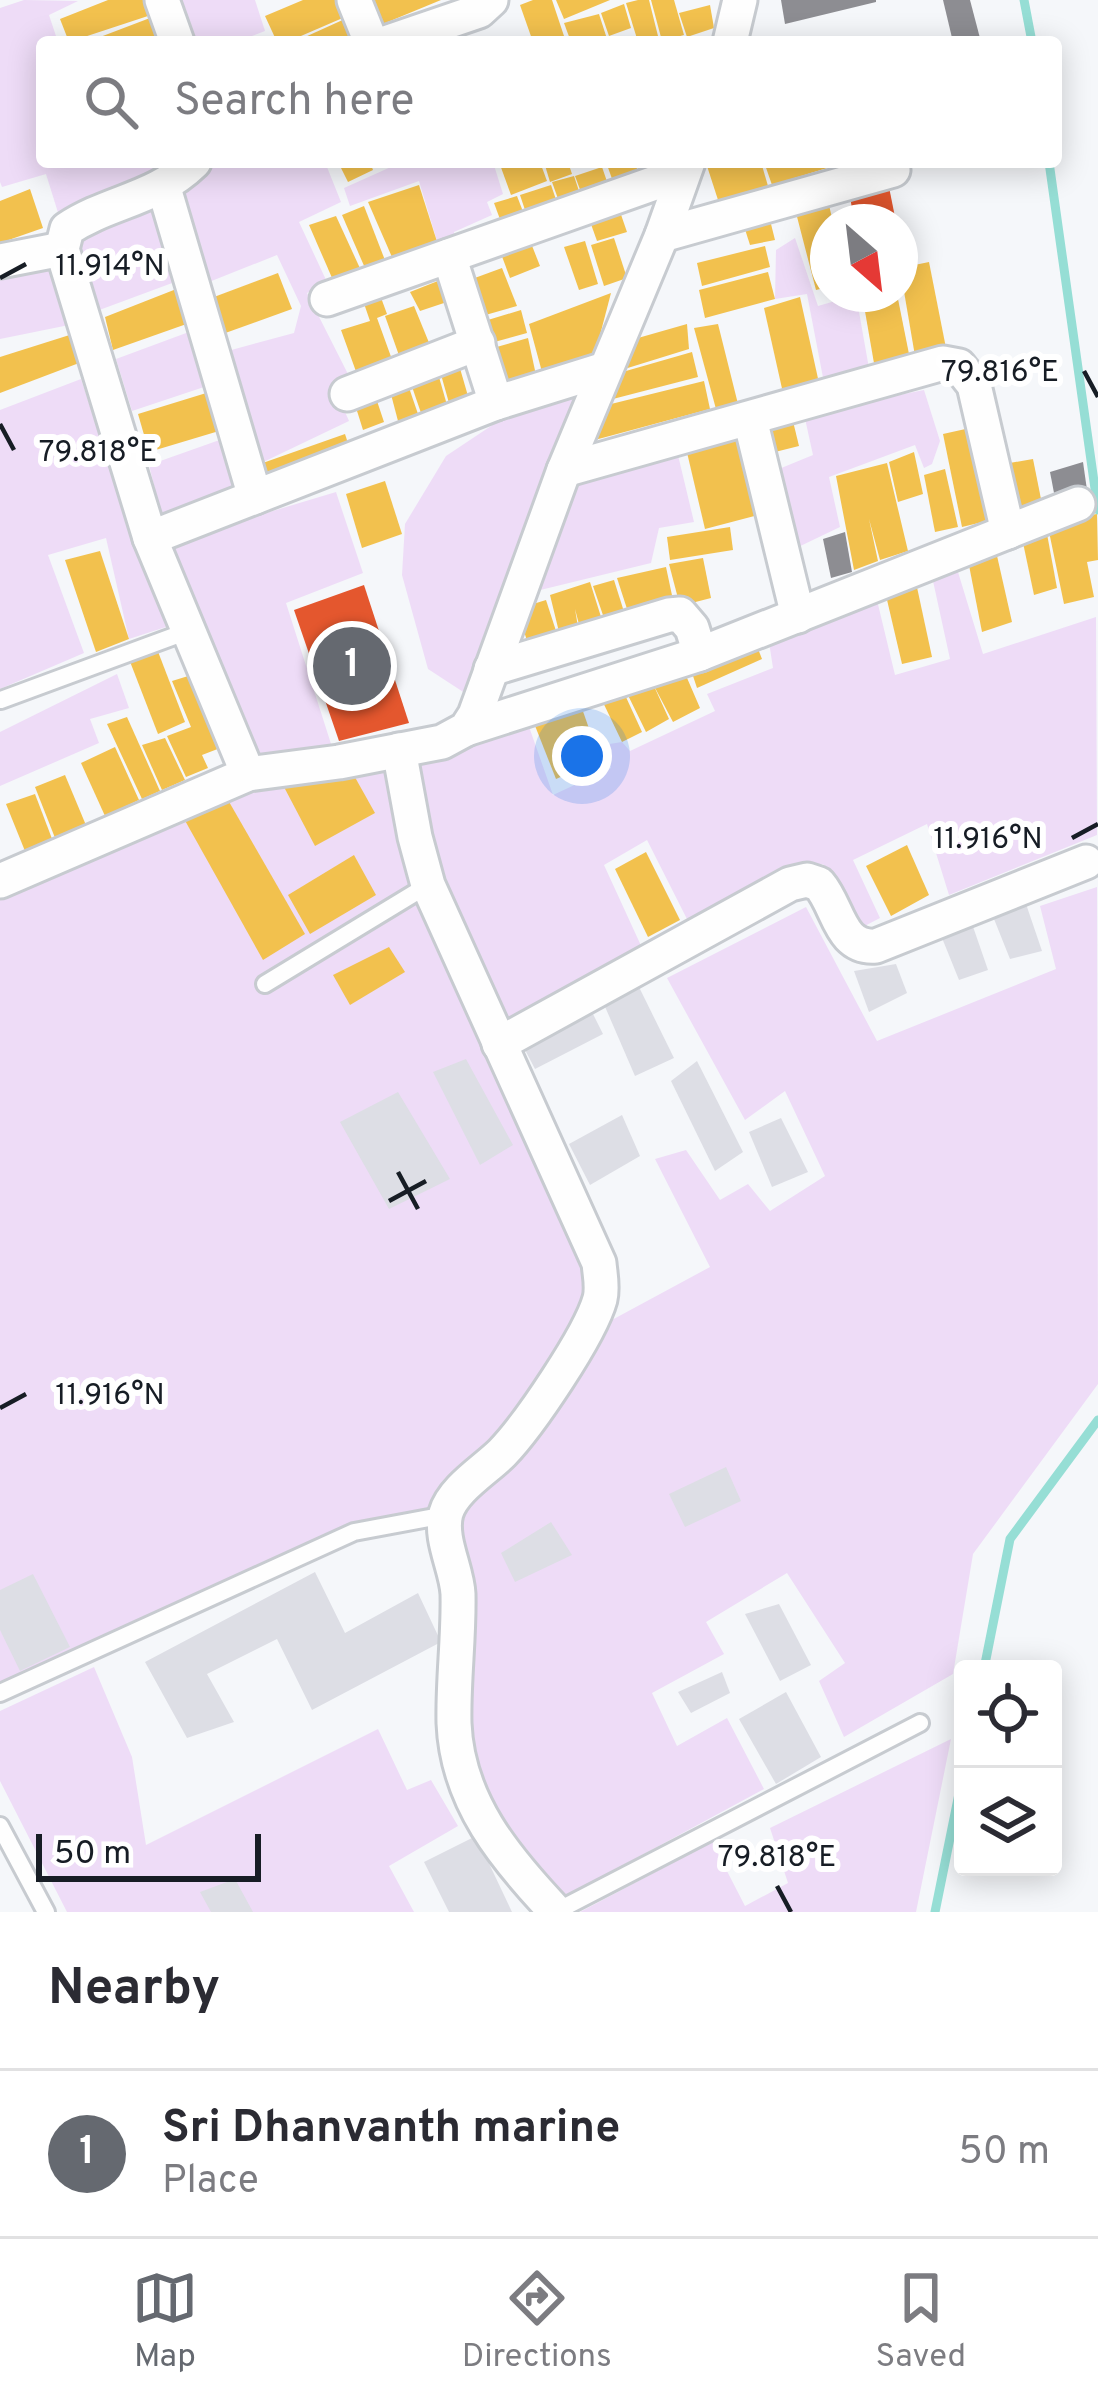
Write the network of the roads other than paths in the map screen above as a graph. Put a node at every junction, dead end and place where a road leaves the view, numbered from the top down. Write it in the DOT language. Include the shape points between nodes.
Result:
graph roads {
  1 [pos="162,0"];
  2 [pos="354,0"];
  3 [pos="490,0"];
  4 [pos="740,0"];
  5 [pos="175,36"];
  6 [pos="369,36"];
  7 [pos="405,36"];
  8 [pos="731,36"];
  9 [pos="187,168"];
  10 [pos="683,168"];
  11 [pos="686,168"];
  12 [pos="893,170"];
  13 [pos="164,188"];
  14 [pos="662,235"];
  15 [pos="62,249"];
  16 [pos="449,256"];
  17 [pos="0,261"];
  18 [pos="327,299"];
  19 [pos="478,343"];
  20 [pos="604,369"];
  21 [pos="347,394"];
  22 [pos="496,403"];
  23 [pos="750,419"];
  24 [pos="564,470"];
  25 [pos="255,497"];
  26 [pos="1078,504"];
  27 [pos="1008,532"];
  28 [pos="150,538"];
  29 [pos="798,616"];
  30 [pos="188,631"];
  31 [pos="700,654"];
  32 [pos="491,669"];
  33 [pos="1,700"];
  34 [pos="466,729"];
  35 [pos="399,750"];
  36 [pos="248,773"];
  37 [pos="1086,862"];
  38 [pos="0,881"];
  39 [pos="428,885"];
  40 [pos="265,984"];
  41 [pos="499,1043"];
  42 [pos="446,1515"];
  43 [pos="0,1693"];
  44 [pos="920,1724"];
  45 [pos="0,1826"];
  46 [pos="46,1912"];
  47 [pos="556,1912"];
  1 -- 5 [label="street"];
  2 -- 6 [label="street"];
  3 -- 7 [label="street"];
  4 -- 8 [label="street"];
  9 -- 13 [label="street"];
  10 -- 16 [label="street"];
  11 -- 14 [label="street"];
  12 -- 14 [label="street"];
  13 -- 15 [label="street" via="80,221 67,229"];
  13 -- 25 [label="street"];
  14 -- 20 [label="street"];
  15 -- 17 [label="street"];
  15 -- 28 [label="street"];
  16 -- 18 [label="street"];
  16 -- 19 [label="street"];
  19 -- 21 [label="street"];
  19 -- 22 [label="street"];
  20 -- 22 [label="street"];
  20 -- 24 [label="street"];
  22 -- 25 [label="street"];
  23 -- 24 [label="street"];
  23 -- 27 [label="street" via="943,363 959,366 974,385"];
  23 -- 29 [label="street"];
  24 -- 32 [label="street"];
  25 -- 28 [label="street"];
  26 -- 27 [label="street"];
  27 -- 29 [label="street"];
  28 -- 30 [label="street"];
  29 -- 31 [label="street"];
  30 -- 33 [label="lane"];
  30 -- 36 [label="street"];
  31 -- 32 [label="street" via="680,614"];
  31 -- 34 [label="street"];
  32 -- 34 [label="street"];
  34 -- 35 [label="street"];
  35 -- 36 [label="street"];
  35 -- 39 [label="street"];
  36 -- 38 [label="street"];
  37 -- 41 [label="street" via="876,946 850,941 819,884 790,884"];
  39 -- 40 [label="lane"];
  39 -- 41 [label="street"];
  41 -- 42 [label="street" via="599,1263 602,1293 524,1425"];
  42 -- 43 [label="lane" via="354,1532"];
  42 -- 47 [label="street" via="458,1602 454,1724 467,1790 513,1867"];
  44 -- 47 [label="lane"];
  45 -- 46 [label="lane"];
}
